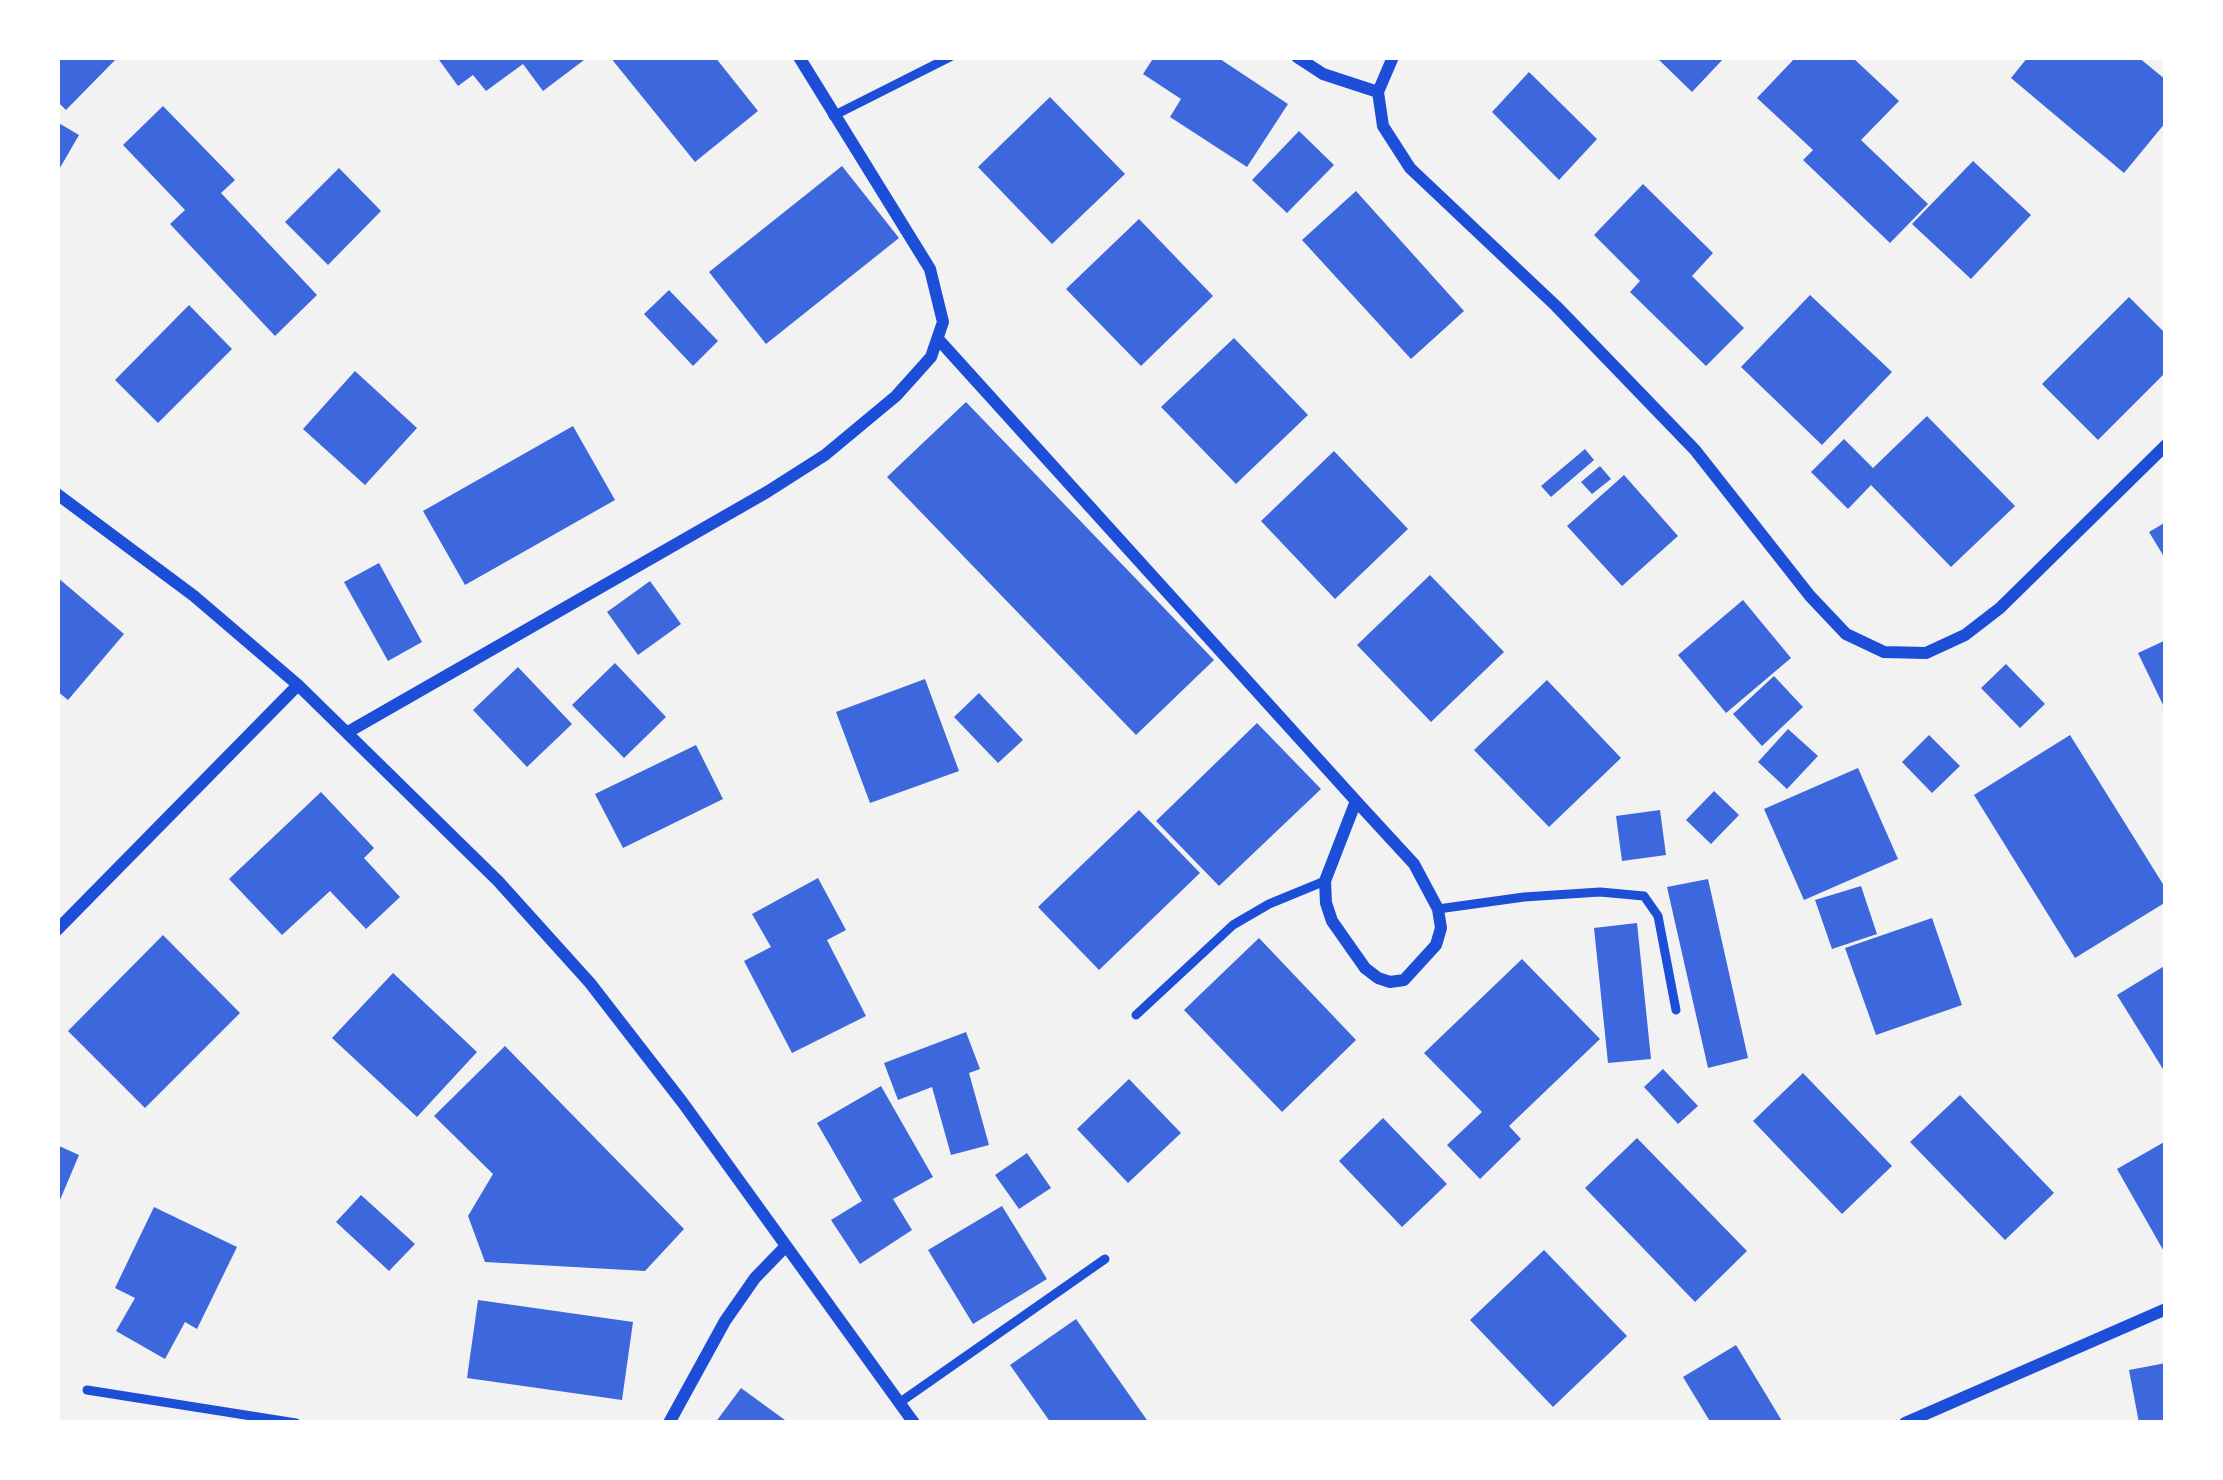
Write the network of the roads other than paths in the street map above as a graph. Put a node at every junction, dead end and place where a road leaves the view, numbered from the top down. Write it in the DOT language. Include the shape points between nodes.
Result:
graph roads {
  1 [pos="799,57"];
  2 [pos="950,57"];
  3 [pos="1297,57"];
  4 [pos="1393,57"];
  5 [pos="1378,92"];
  6 [pos="833,116"];
  7 [pos="939,340"];
  8 [pos="2166,445"];
  9 [pos="57,494"];
  10 [pos="298,686"];
  11 [pos="348,732"];
  12 [pos="1355,801"];
  13 [pos="1325,881"];
  14 [pos="1438,909"];
  15 [pos="57,930"];
  16 [pos="1676,1010"];
  17 [pos="1136,1015"];
  18 [pos="786,1246"];
  19 [pos="1105,1259"];
  20 [pos="2166,1310"];
  21 [pos="87,1390"];
  22 [pos="899,1403"];
  23 [pos="296,1423"];
  24 [pos="669,1423"];
  25 [pos="914,1423"];
  26 [pos="1905,1423"];
  1 -- 6 [label="street"];
  2 -- 6 [label="lane"];
  3 -- 5 [label="street"];
  4 -- 5 [label="street"];
  5 -- 8 [label="street" via="1383,125 1410,168 1695,450 1846,634 1884,652 1926,653 1965,635"];
  6 -- 7 [label="street" via="930,268 943,322"];
  7 -- 11 [label="street" via="896,396 825,455"];
  7 -- 12 [label="street"];
  9 -- 10 [label="street"];
  10 -- 11 [label="street"];
  10 -- 15 [label="street"];
  11 -- 18 [label="street" via="590,983"];
  12 -- 13 [label="street"];
  12 -- 14 [label="street" via="1414,864"];
  13 -- 14 [label="street" via="1326,903 1346,944 1390,982 1427,958 1442,928"];
  13 -- 17 [label="lane" via="1233,925"];
  14 -- 16 [label="lane" via="1600,892 1644,896 1658,916"];
  18 -- 22 [label="street"];
  18 -- 24 [label="street" via="725,1321"];
  19 -- 22 [label="lane"];
  20 -- 26 [label="street"];
  21 -- 23 [label="lane"];
  22 -- 25 [label="street"];
}
